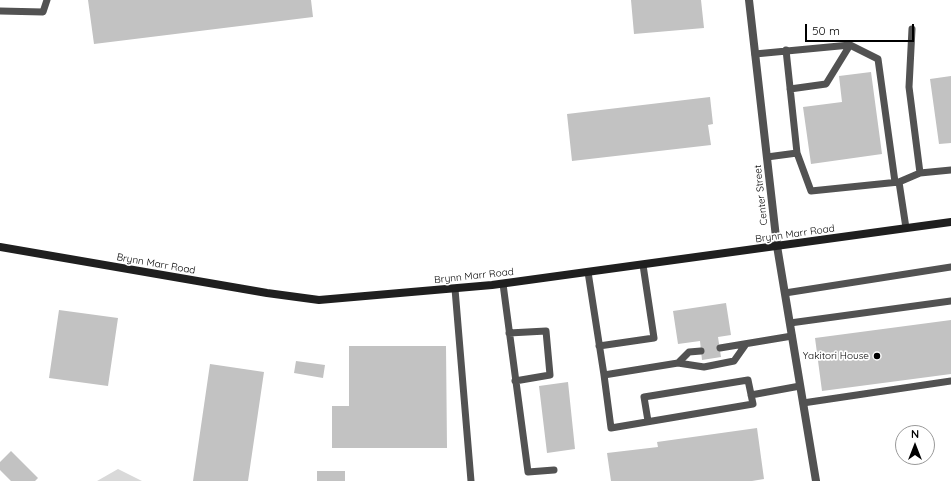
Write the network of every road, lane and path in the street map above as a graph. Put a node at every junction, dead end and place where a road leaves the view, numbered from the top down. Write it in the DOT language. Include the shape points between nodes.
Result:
graph roads {
  1 [pos="47,0"];
  2 [pos="749,0"];
  3 [pos="0,11"];
  4 [pos="912,29"];
  5 [pos="850,45"];
  6 [pos="786,50"];
  7 [pos="755,54"];
  8 [pos="790,89"];
  9 [pos="797,153"];
  10 [pos="767,157"];
  11 [pos="951,170"];
  12 [pos="920,173"];
  13 [pos="897,182"];
  14 [pos="951,222"];
  15 [pos="906,228"];
  16 [pos="777,246"];
  17 [pos="0,248"];
  18 [pos="643,265"];
  19 [pos="951,267"];
  20 [pos="588,272"];
  21 [pos="504,284"];
  22 [pos="454,288"];
  23 [pos="785,293"];
  24 [pos="951,302"];
  25 [pos="790,323"];
  26 [pos="510,333"];
  27 [pos="792,336"];
  28 [pos="746,344"];
  29 [pos="600,346"];
  30 [pos="720,348"];
  31 [pos="701,350"];
  32 [pos="678,363"];
  33 [pos="604,375"];
  34 [pos="515,381"];
  35 [pos="951,381"];
  36 [pos="800,386"];
  37 [pos="751,395"];
  38 [pos="803,403"];
  39 [pos="648,421"];
  40 [pos="554,470"];
  41 [pos="471,481"];
  42 [pos="816,481"];
  1 -- 3 [label="lane" via="43,12"];
  2 -- 7 [label="street, Center Street"];
  4 -- 12 [label="lane" via="909,87"];
  5 -- 6 [label="lane"];
  5 -- 8 [label="lane" via="826,84"];
  5 -- 13 [label="lane" via="878,59"];
  6 -- 7 [label="lane"];
  6 -- 8 [label="lane"];
  7 -- 10 [label="street, Center Street"];
  8 -- 9 [label="lane"];
  9 -- 10 [label="lane"];
  9 -- 13 [label="lane" via="811,191"];
  10 -- 16 [label="street, Center Street"];
  11 -- 12 [label="lane"];
  12 -- 13 [label="lane"];
  13 -- 15 [label="lane"];
  14 -- 15 [label="street, Brynn Marr Road"];
  15 -- 16 [label="street, Brynn Marr Road"];
  16 -- 18 [label="street, Brynn Marr Road"];
  16 -- 23 [label="street, Center Street"];
  17 -- 22 [label="street, Brynn Marr Road" via="319,300"];
  18 -- 20 [label="street, Brynn Marr Road"];
  18 -- 29 [label="lane" via="654,338"];
  19 -- 23 [label="lane"];
  20 -- 21 [label="street, Brynn Marr Road"];
  20 -- 29 [label="lane"];
  21 -- 22 [label="street, Brynn Marr Road"];
  21 -- 26 [label="lane"];
  22 -- 41 [label="lane"];
  23 -- 25 [label="street, Center Street"];
  24 -- 25 [label="lane"];
  25 -- 27 [label="street, Center Street"];
  26 -- 34 [label="lane"];
  26 -- 34 [label="lane" via="546,330 550,375"];
  27 -- 28 [label="lane"];
  27 -- 36 [label="street, Center Street"];
  28 -- 30 [label="lane"];
  28 -- 32 [label="lane" via="734,361 704,367"];
  29 -- 33 [label="lane"];
  31 -- 32 [label="lane" via="688,352"];
  32 -- 33 [label="lane"];
  33 -- 39 [label="lane" via="611,428"];
  34 -- 40 [label="lane" via="528,472"];
  35 -- 38 [label="lane"];
  36 -- 37 [label="lane"];
  36 -- 38 [label="street, Center Street"];
  37 -- 39 [label="lane" via="753,404"];
  37 -- 39 [label="lane" via="748,380 644,397"];
  38 -- 42 [label="street, Center Street"];
}
